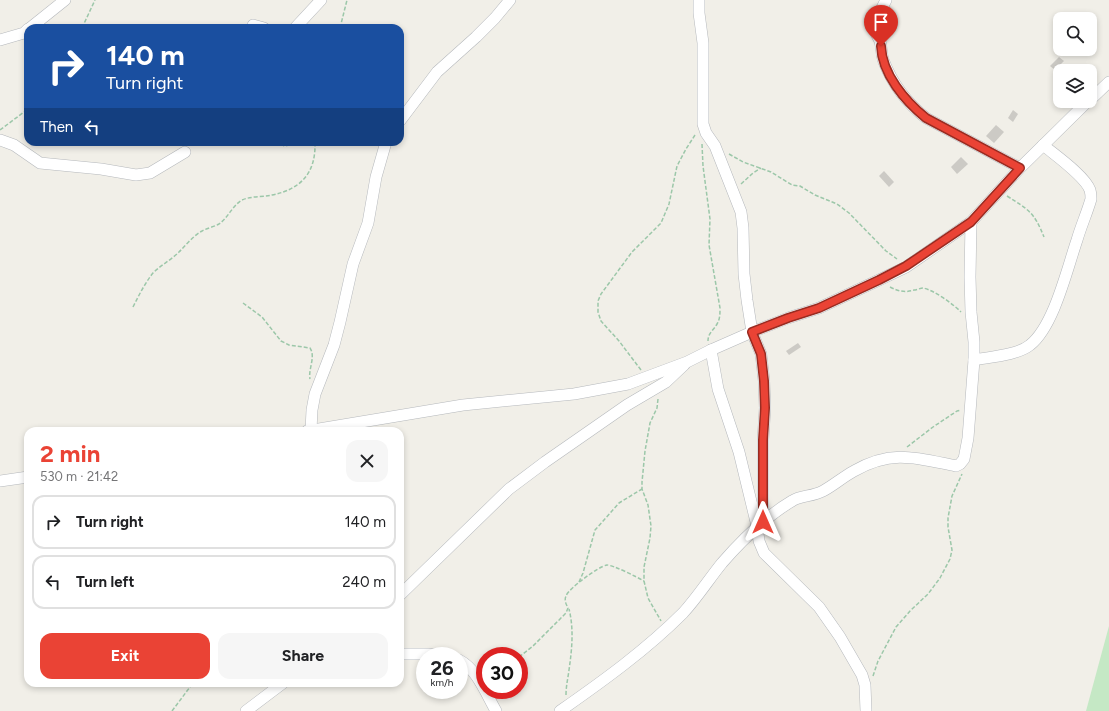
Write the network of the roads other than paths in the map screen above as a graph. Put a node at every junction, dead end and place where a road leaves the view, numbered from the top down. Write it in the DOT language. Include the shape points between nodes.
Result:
graph roads {
  1 [pos="65,0"];
  2 [pos="321,0"];
  3 [pos="510,0"];
  4 [pos="698,0"];
  5 [pos="886,0"];
  6 [pos="35,24"];
  7 [pos="299,24"];
  8 [pos="24,33"];
  9 [pos="0,40"];
  10 [pos="1109,82"];
  11 [pos="1097,93"];
  12 [pos="1081,108"];
  13 [pos="404,116"];
  14 [pos="0,140"];
  15 [pos="385,146"];
  16 [pos="1042,146"];
  17 [pos="185,152"];
  18 [pos="1020,168"];
  19 [pos="971,222"];
  20 [pos="752,332"];
  21 [pos="711,350"];
  22 [pos="974,360"];
  23 [pos="687,362"];
  24 [pos="310,427"];
  25 [pos="333,427"];
  26 [pos="24,478"];
  27 [pos="0,481"];
  28 [pos="760,524"];
  29 [pos="404,591"];
  30 [pos="404,654"];
  31 [pos="416,654"];
  32 [pos="468,667"];
  33 [pos="278,687"];
  34 [pos="564,708"];
  35 [pos="246,711"];
  36 [pos="496,711"];
  37 [pos="866,711"];
  1 -- 6 [label="street"];
  2 -- 7 [label="street"];
  3 -- 13 [label="street" via="476,37 436,72"];
  4 -- 20 [label="street" via="703,43 705,129 715,146 741,212 744,274"];
  5 -- 18 [label="street" via="874,30 880,40 884,62 902,96 926,118"];
  8 -- 9 [label="street"];
  10 -- 11 [label="street"];
  12 -- 16 [label="street"];
  14 -- 17 [label="street" via="14,145 40,163 136,175 150,173"];
  15 -- 24 [label="street" via="376,177 368,223 353,264 334,346 314,394"];
  16 -- 18 [label="street"];
  16 -- 22 [label="street" via="1070,167 1084,182 1090,189 1091,200 1054,309 1038,337 1029,346 1015,352"];
  18 -- 19 [label="street"];
  19 -- 20 [label="street" via="906,266 879,280 819,308"];
  19 -- 22 [label="street"];
  20 -- 21 [label="street"];
  20 -- 28 [label="street" via="761,354 764,381"];
  21 -- 23 [label="street"];
  21 -- 28 [label="street" via="718,389"];
  22 -- 28 [label="street" via="968,438 964,459 960,464 956,466 913,457 877,461 854,471 817,494 794,500"];
  23 -- 25 [label="street" via="616,386 463,405"];
  23 -- 29 [label="street" via="666,382 628,405 520,480"];
  26 -- 27 [label="street"];
  28 -- 34 [label="street" via="745,538 684,612 610,675"];
  28 -- 37 [label="street" via="759,541 764,553 819,607 857,664 865,686"];
  30 -- 31 [label="street"];
  32 -- 36 [label="street"];
  33 -- 35 [label="street"];
}
